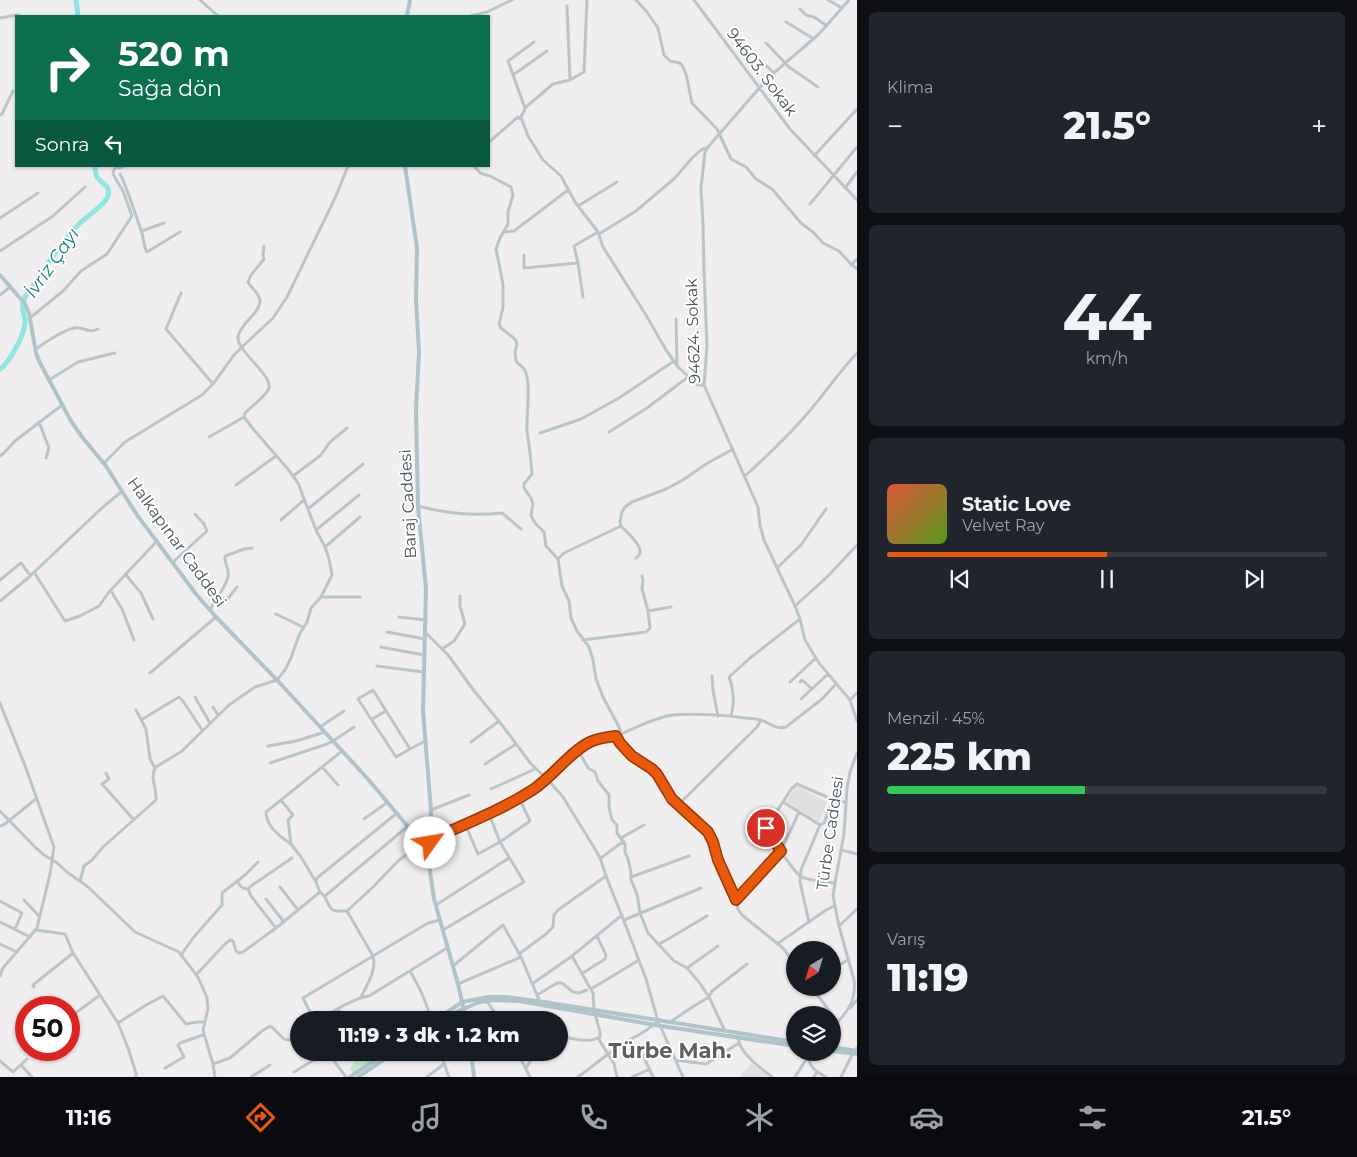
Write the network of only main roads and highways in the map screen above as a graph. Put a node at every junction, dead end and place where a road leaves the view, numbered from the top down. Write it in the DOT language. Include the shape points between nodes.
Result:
graph roads {
  1 [pos="410,0"];
  2 [pos="407,15"];
  3 [pos="405,167"];
  4 [pos="0,275"];
  5 [pos="430,842"];
  6 [pos="421,844"];
  7 [pos="429,864"];
  8 [pos="462,1002"];
  9 [pos="541,1003"];
  10 [pos="464,1009"];
  11 [pos="449,1011"];
  12 [pos="458,1011"];
  13 [pos="658,1024"];
  14 [pos="786,1042"];
  15 [pos="786,1043"];
  16 [pos="841,1048"];
  17 [pos="841,1051"];
  18 [pos="856,1051"];
  19 [pos="374,1061"];
  20 [pos="382,1061"];
  21 [pos="472,1061"];
  22 [pos="350,1077"];
  23 [pos="358,1077"];
  24 [pos="474,1077"];
  1 -- 2 [label="main road"];
  3 -- 5 [label="main road, Baraj Caddesi" via="417,248 419,352 416,427 418,506 426,589 423,710 431,810"];
  4 -- 6 [label="main road, Halkapınar Caddesi" via="23,301 40,363 62,405 137,515 210,611 320,726 398,813"];
  5 -- 6 [label="main road" via="426,847"];
  5 -- 6 [label="main road" via="426,837 421,838"];
  5 -- 7 [label="main road, Baraj Caddesi"];
  6 -- 7 [label="main road, Halkapınar Caddesi"];
  7 -- 8 [label="main road" via="436,905"];
  8 -- 9 [label="main road" via="506,997"];
  8 -- 10 [label="main road"];
  8 -- 11 [label="main road"];
  9 -- 10 [label="main road" via="494,1000"];
  9 -- 13 [label="main road"];
  10 -- 12 [label="main road"];
  13 -- 14 [label="main road" via="670,1023"];
  13 -- 15 [label="main road"];
  16 -- 18 [label="main road"];
  17 -- 18 [label="main road"];
  19 -- 22 [label="main road"];
  20 -- 23 [label="main road"];
  21 -- 24 [label="main road"];
}
